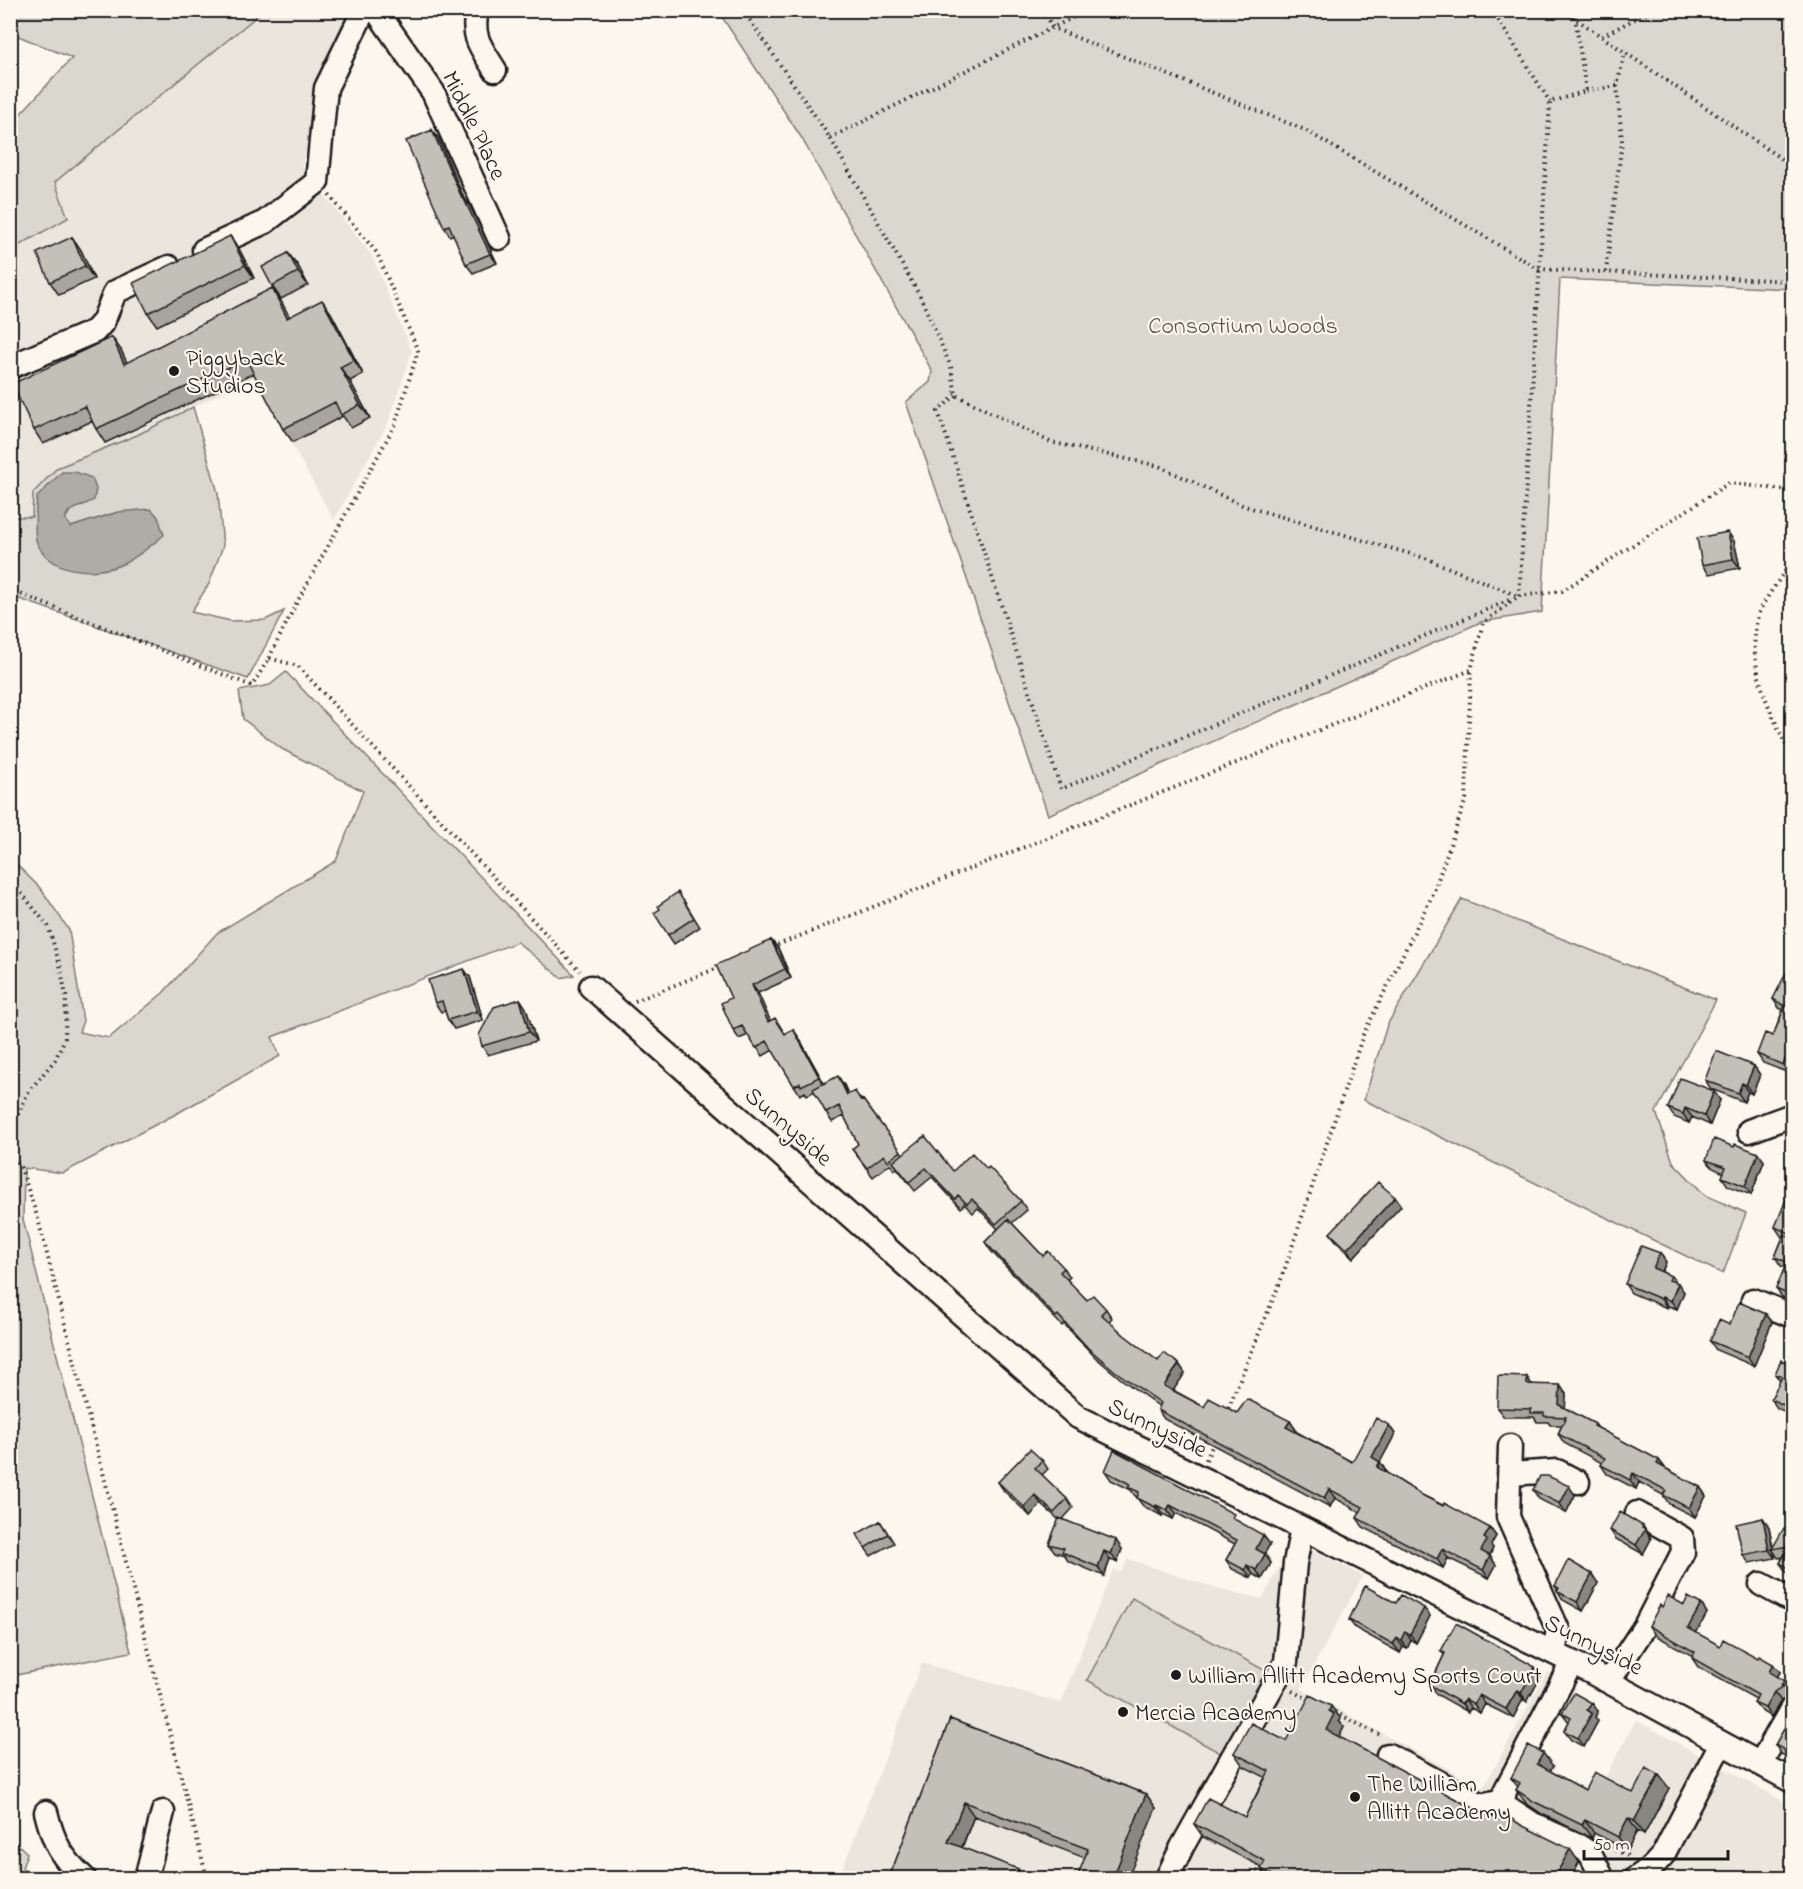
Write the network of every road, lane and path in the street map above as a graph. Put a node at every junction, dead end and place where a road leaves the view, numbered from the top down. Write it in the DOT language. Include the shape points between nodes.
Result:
graph roads {
  1 [pos="364,10"];
  2 [pos="376,10"];
  3 [pos="477,10"];
  4 [pos="743,10"];
  5 [pos="1043,10"];
  6 [pos="1088,10"];
  7 [pos="1492,10"];
  8 [pos="1572,10"];
  9 [pos="1652,10"];
  10 [pos="1573,17"];
  11 [pos="1053,28"];
  12 [pos="1601,36"];
  13 [pos="1625,52"];
  14 [pos="495,70"];
  15 [pos="1617,86"];
  16 [pos="1586,91"];
  17 [pos="1550,102"];
  18 [pos="830,138"];
  19 [pos="1792,166"];
  20 [pos="317,182"];
  21 [pos="499,238"];
  22 [pos="1539,268"];
  23 [pos="1606,272"];
  24 [pos="1792,281"];
  25 [pos="10,367"];
  26 [pos="956,395"];
  27 [pos="1792,491"];
  28 [pos="1792,561"];
  29 [pos="10,590"];
  30 [pos="1519,596"];
  31 [pos="269,658"];
  32 [pos="1471,670"];
  33 [pos="1792,758"];
  34 [pos="10,879"];
  35 [pos="771,947"];
  36 [pos="726,965"];
  37 [pos="587,981"];
  38 [pos="615,1009"];
  39 [pos="1792,1115"];
  40 [pos="10,1131"];
  41 [pos="1749,1131"];
  42 [pos="10,1152"];
  43 [pos="1753,1300"];
  44 [pos="1792,1316"];
  45 [pos="1222,1422"];
  46 [pos="1217,1433"];
  47 [pos="1510,1446"];
  48 [pos="1510,1474"];
  49 [pos="1199,1477"];
  50 [pos="1578,1482"];
  51 [pos="1637,1513"];
  52 [pos="1302,1528"];
  53 [pos="1761,1584"];
  54 [pos="1789,1599"];
  55 [pos="1563,1657"];
  56 [pos="1609,1681"];
  57 [pos="1792,1708"];
  58 [pos="1721,1743"];
  59 [pos="1388,1755"];
  60 [pos="1760,1764"];
  61 [pos="1792,1781"];
  62 [pos="1503,1800"];
  63 [pos="46,1812"];
  64 [pos="163,1812"];
  65 [pos="1599,1877"];
  66 [pos="84,1878"];
  67 [pos="146,1878"];
  68 [pos="207,1878"];
  69 [pos="1167,1878"];
  70 [pos="1228,1878"];
  71 [pos="1267,1878"];
  72 [pos="1627,1878"];
  73 [pos="1636,1878"];
  1 -- 20 [label="street" via="326,88"];
  2 -- 21 [label="street, Middle Place" via="433,92"];
  3 -- 14 [label="street" via="475,35"];
  4 -- 18 [label="path"];
  5 -- 11 [label="path"];
  6 -- 11 [label="path"];
  7 -- 17 [label="path"];
  8 -- 10 [label="path"];
  9 -- 12 [label="path"];
  10 -- 12 [label="path"];
  10 -- 16 [label="path"];
  11 -- 18 [label="path"];
  11 -- 22 [label="path" via="1305,130"];
  12 -- 13 [label="path"];
  13 -- 15 [label="path"];
  13 -- 19 [label="path"];
  15 -- 16 [label="path"];
  15 -- 23 [label="path" via="1622,141"];
  16 -- 17 [label="path"];
  17 -- 22 [label="path"];
  18 -- 26 [label="path" via="920,296 951,367"];
  20 -- 25 [label="street" via="266,222 115,292 103,322 95,331"];
  20 -- 31 [label="path" via="376,253 418,351 395,424"];
  22 -- 23 [label="path"];
  22 -- 30 [label="path"];
  23 -- 24 [label="path"];
  26 -- 30 [label="path" via="1050,442 1159,465 1244,506 1425,558"];
  26 -- 30 [label="path" via="938,411 1061,789"];
  27 -- 30 [label="path" via="1729,483 1562,591"];
  28 -- 33 [label="path" via="1758,615 1754,654 1762,693"];
  29 -- 31 [label="path" via="252,686"];
  30 -- 32 [label="path" via="1483,624"];
  31 -- 37 [label="path" via="298,666"];
  32 -- 35 [label="path"];
  32 -- 45 [label="path" via="1467,799 1433,894 1363,1035 1281,1280"];
  34 -- 40 [label="path" via="48,926 66,996 65,1038 55,1060 29,1091"];
  36 -- 38 [label="path"];
  37 -- 38 [label="street, Sunnyside"];
  38 -- 49 [label="street, Sunnyside" via="1078,1417"];
  39 -- 41 [label="street"];
  42 -- 68 [label="path" via="21,1168 38,1219"];
  43 -- 44 [label="street"];
  46 -- 49 [label="path"];
  47 -- 48 [label="street"];
  48 -- 50 [label="street" via="1557,1471"];
  48 -- 55 [label="street" via="1508,1517 1558,1630"];
  49 -- 52 [label="street, Sunnyside"];
  51 -- 56 [label="street" via="1682,1538 1683,1552 1645,1626"];
  52 -- 55 [label="street, Sunnyside"];
  52 -- 69 [label="street" via="1286,1662"];
  53 -- 54 [label="street"];
  55 -- 56 [label="street, Sunnyside"];
  55 -- 62 [label="street"];
  56 -- 58 [label="street, Sunnyside"];
  57 -- 60 [label="street"];
  58 -- 60 [label="street, Sunnyside"];
  58 -- 73 [label="street" via="1663,1855"];
  59 -- 62 [label="street" via="1481,1805"];
  60 -- 61 [label="street, Sunnyside"];
  62 -- 65 [label="street" via="1504,1805 1536,1826 1590,1853"];
  63 -- 66 [label="street" via="53,1839 72,1868"];
  64 -- 67 [label="street"];
  65 -- 72 [label="street" via="1617,1874"];
  70 -- 71 [label="path" via="1255,1870"];
}
